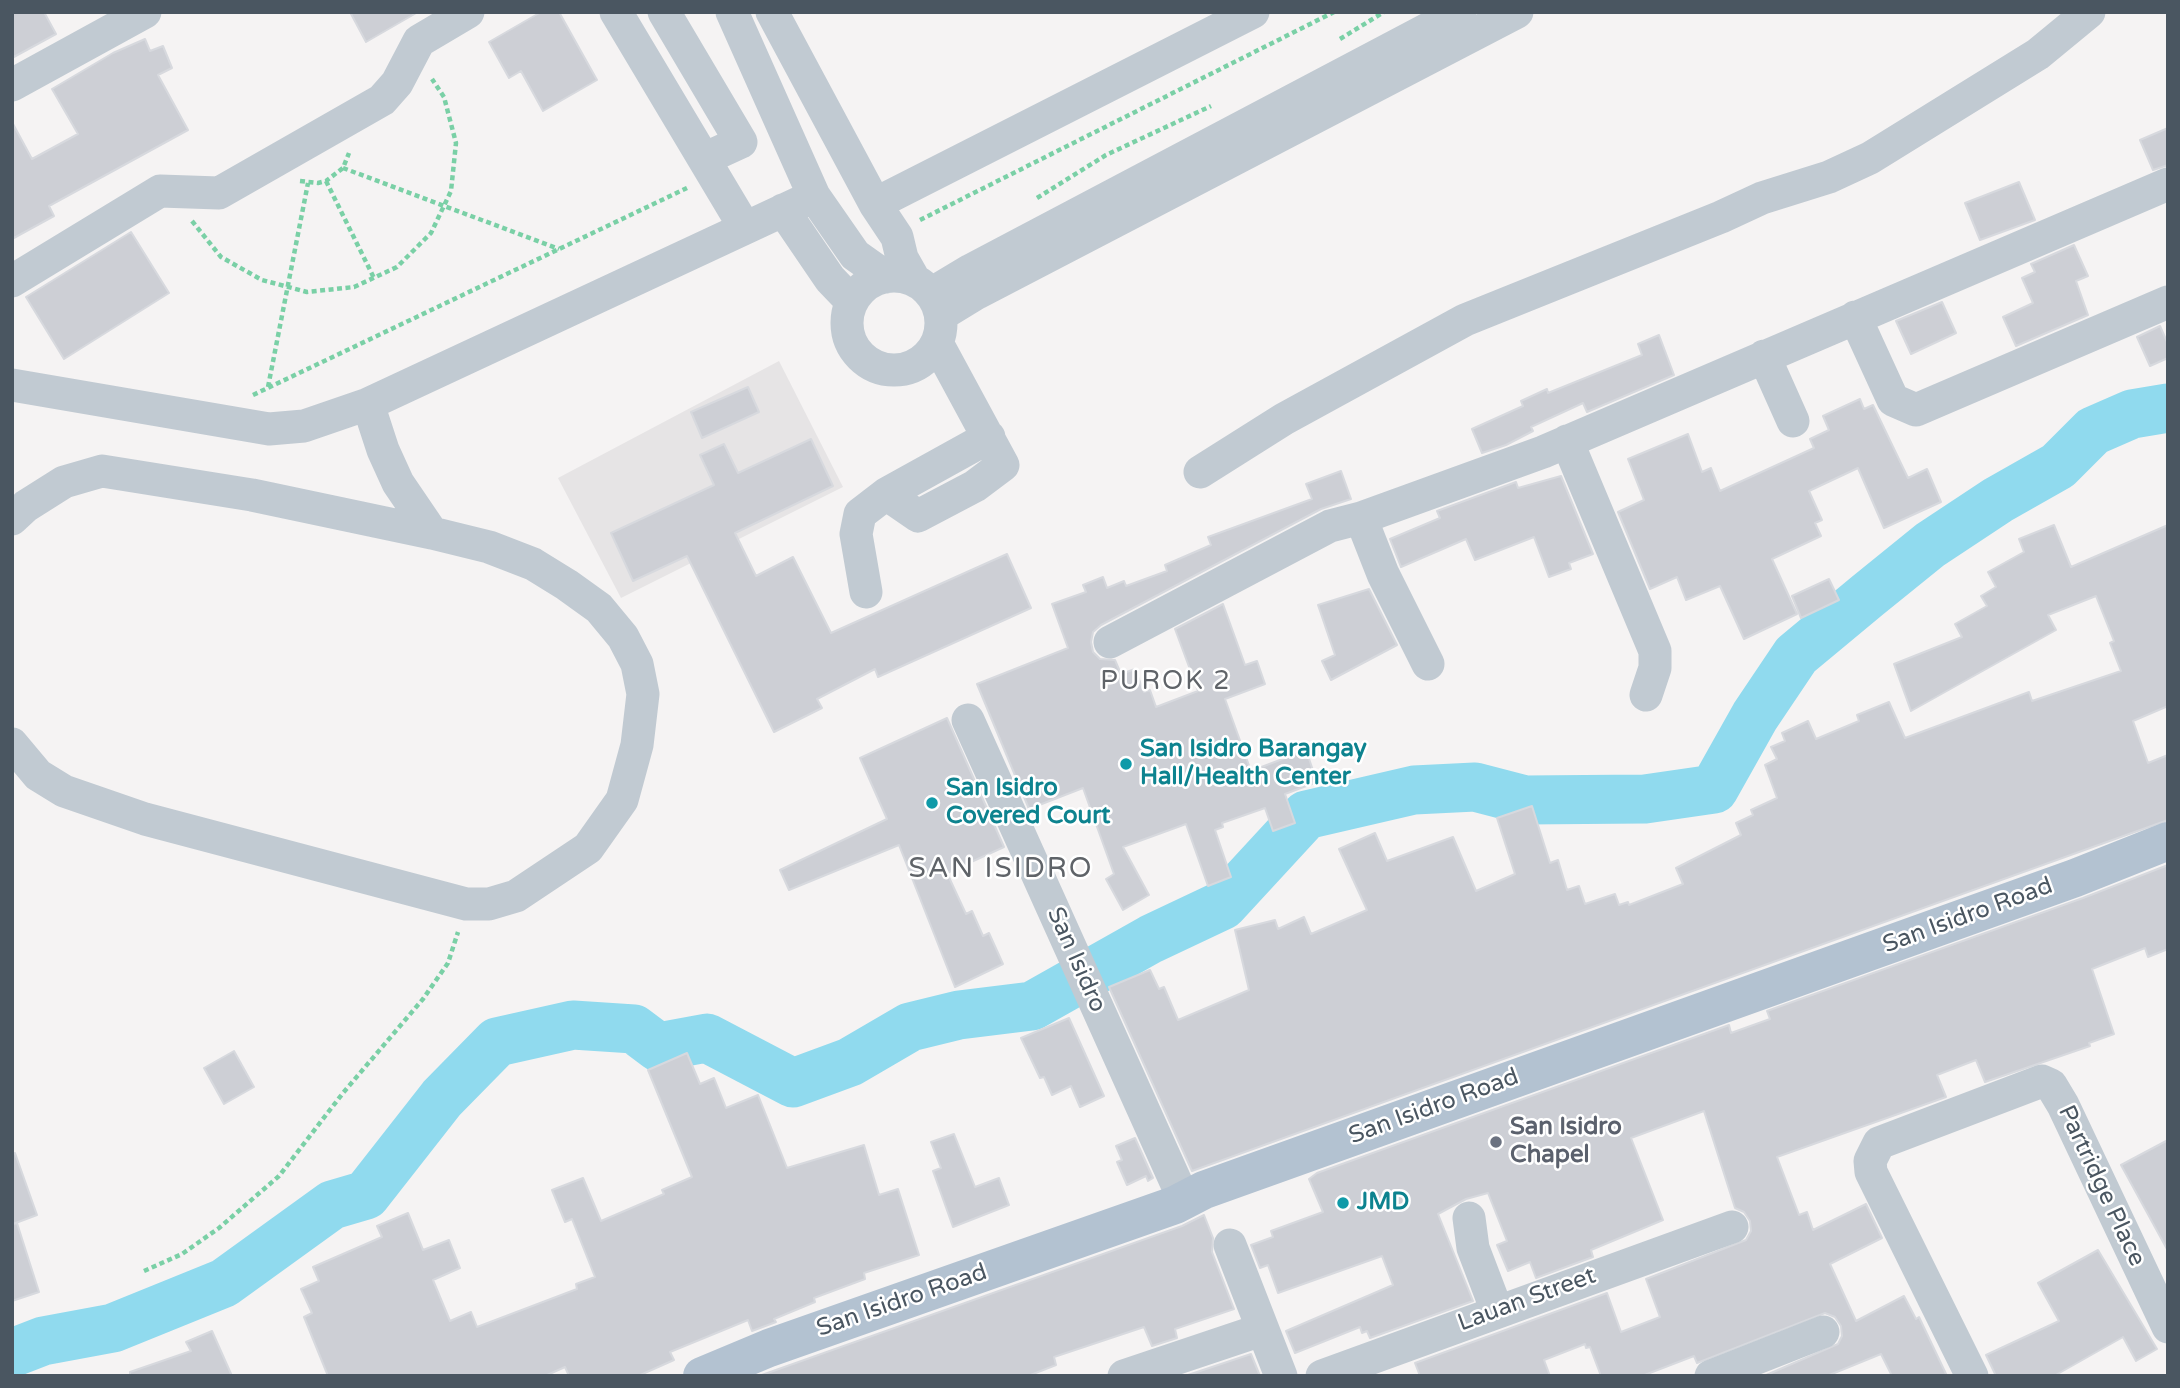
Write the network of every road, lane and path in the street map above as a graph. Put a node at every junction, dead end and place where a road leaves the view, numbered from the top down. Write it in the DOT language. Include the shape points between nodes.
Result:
graph roads {
  1 [pos="145,12"];
  2 [pos="468,12"];
  3 [pos="616,12"];
  4 [pos="664,12"];
  5 [pos="732,12"];
  6 [pos="772,12"];
  7 [pos="1253,12"];
  8 [pos="1334,12"];
  9 [pos="1460,12"];
  10 [pos="1517,12"];
  11 [pos="2089,12"];
  12 [pos="413,49"];
  13 [pos="12,85"];
  14 [pos="709,167"];
  15 [pos="344,168"];
  16 [pos="326,181"];
  17 [pos="308,183"];
  18 [pos="2168,184"];
  19 [pos="178,191"];
  20 [pos="814,196"];
  21 [pos="876,204"];
  22 [pos="444,206"];
  23 [pos="783,210"];
  24 [pos="745,228"];
  25 [pos="894,232"];
  26 [pos="560,249"];
  27 [pos="374,278"];
  28 [pos="12,281"];
  29 [pos="288,287"];
  30 [pos="852,302"];
  31 [pos="922,302"];
  32 [pos="2168,302"];
  33 [pos="1855,317"];
  34 [pos="1763,356"];
  35 [pos="12,385"];
  36 [pos="268,387"];
  37 [pos="248,397"];
  38 [pos="368,404"];
  39 [pos="1793,421"];
  40 [pos="1567,441"];
  41 [pos="1200,472"];
  42 [pos="1361,518"];
  43 [pos="12,519"];
  44 [pos="432,533"];
  45 [pos="866,592"];
  46 [pos="1110,642"];
  47 [pos="1429,664"];
  48 [pos="1646,695"];
  49 [pos="968,720"];
  50 [pos="12,744"];
  51 [pos="2168,841"];
  52 [pos="466,904"];
  53 [pos="1184,1200"];
  54 [pos="1469,1218"];
  55 [pos="1732,1227"];
  56 [pos="1230,1245"];
  57 [pos="144,1270"];
  58 [pos="1497,1311"];
  59 [pos="2166,1317"];
  60 [pos="1261,1330"];
  61 [pos="1823,1332"];
  62 [pos="702,1376"];
  63 [pos="1124,1376"];
  64 [pos="1281,1376"];
  65 [pos="1322,1376"];
  66 [pos="1711,1376"];
  67 [pos="1972,1376"];
  1 -- 13 [label="street"];
  2 -- 12 [label="street"];
  3 -- 14 [label="street"];
  4 -- 14 [label="street" via="741,142"];
  5 -- 20 [label="street"];
  6 -- 21 [label="street"];
  7 -- 21 [label="street"];
  8 -- 25 [label="path"];
  9 -- 31 [label="street" via="971,270"];
  10 -- 31 [label="street" via="977,293"];
  11 -- 41 [label="street" via="2038,54 1870,158 1465,320 1284,419"];
  12 -- 19 [label="street" via="397,83 382,100 219,193"];
  12 -- 22 [label="path" via="444,97 456,144 451,191"];
  14 -- 24 [label="street"];
  14 -- 26 [label="path"];
  15 -- 22 [label="path"];
  16 -- 27 [label="path"];
  17 -- 29 [label="path"];
  18 -- 33 [label="street"];
  19 -- 28 [label="street" via="160,191"];
  19 -- 29 [label="path" via="193,222 221,257 262,280"];
  20 -- 23 [label="street"];
  20 -- 31 [label="street" via="855,255"];
  21 -- 25 [label="street"];
  22 -- 26 [label="path"];
  22 -- 27 [label="path" via="430,233 397,267"];
  23 -- 24 [label="street"];
  23 -- 30 [label="street" via="830,279"];
  24 -- 38 [label="street"];
  25 -- 31 [label="street"];
  26 -- 36 [label="path"];
  27 -- 29 [label="path" via="354,287 307,292"];
  29 -- 36 [label="path"];
  30 -- 31 [label="street" via="872,281"];
  30 -- 31 [label="street" via="847,316 852,346 873,366 903,370 929,356"];
  31 -- 45 [label="street" via="989,437 886,494 860,514 856,534"];
  32 -- 33 [label="street" via="1916,410 1893,400"];
  33 -- 34 [label="street"];
  34 -- 39 [label="street"];
  34 -- 40 [label="street"];
  35 -- 38 [label="street" via="269,429 304,426"];
  36 -- 37 [label="path"];
  38 -- 44 [label="street" via="398,483"];
  40 -- 42 [label="street"];
  40 -- 48 [label="street" via="1655,651"];
  42 -- 46 [label="street" via="1330,526 1271,555"];
  42 -- 47 [label="street" via="1383,574"];
  43 -- 44 [label="street" via="64,482 102,471 252,495"];
  44 -- 52 [label="street" via="533,564 599,608 623,637 637,664 643,694 637,745 622,800 588,848 516,896 489,904"];
  49 -- 53 [label="street, San Isidro"];
  50 -- 52 [label="street" via="38,775 64,791 145,819"];
  51 -- 53 [label="main road, San Isidro Road"];
  52 -- 57 [label="path" via="442,972 279,1176 182,1254"];
  53 -- 62 [label="main road, San Isidro Road"];
  54 -- 58 [label="street" via="1473,1248"];
  55 -- 58 [label="street, Lauan Street"];
  56 -- 60 [label="street"];
  58 -- 65 [label="street, Lauan Street"];
  59 -- 67 [label="street, Partridge Place" via="2051,1085 2042,1081 1879,1143 1870,1161 1871,1172"];
  60 -- 63 [label="street"];
  60 -- 64 [label="street"];
  61 -- 66 [label="street"];
}
